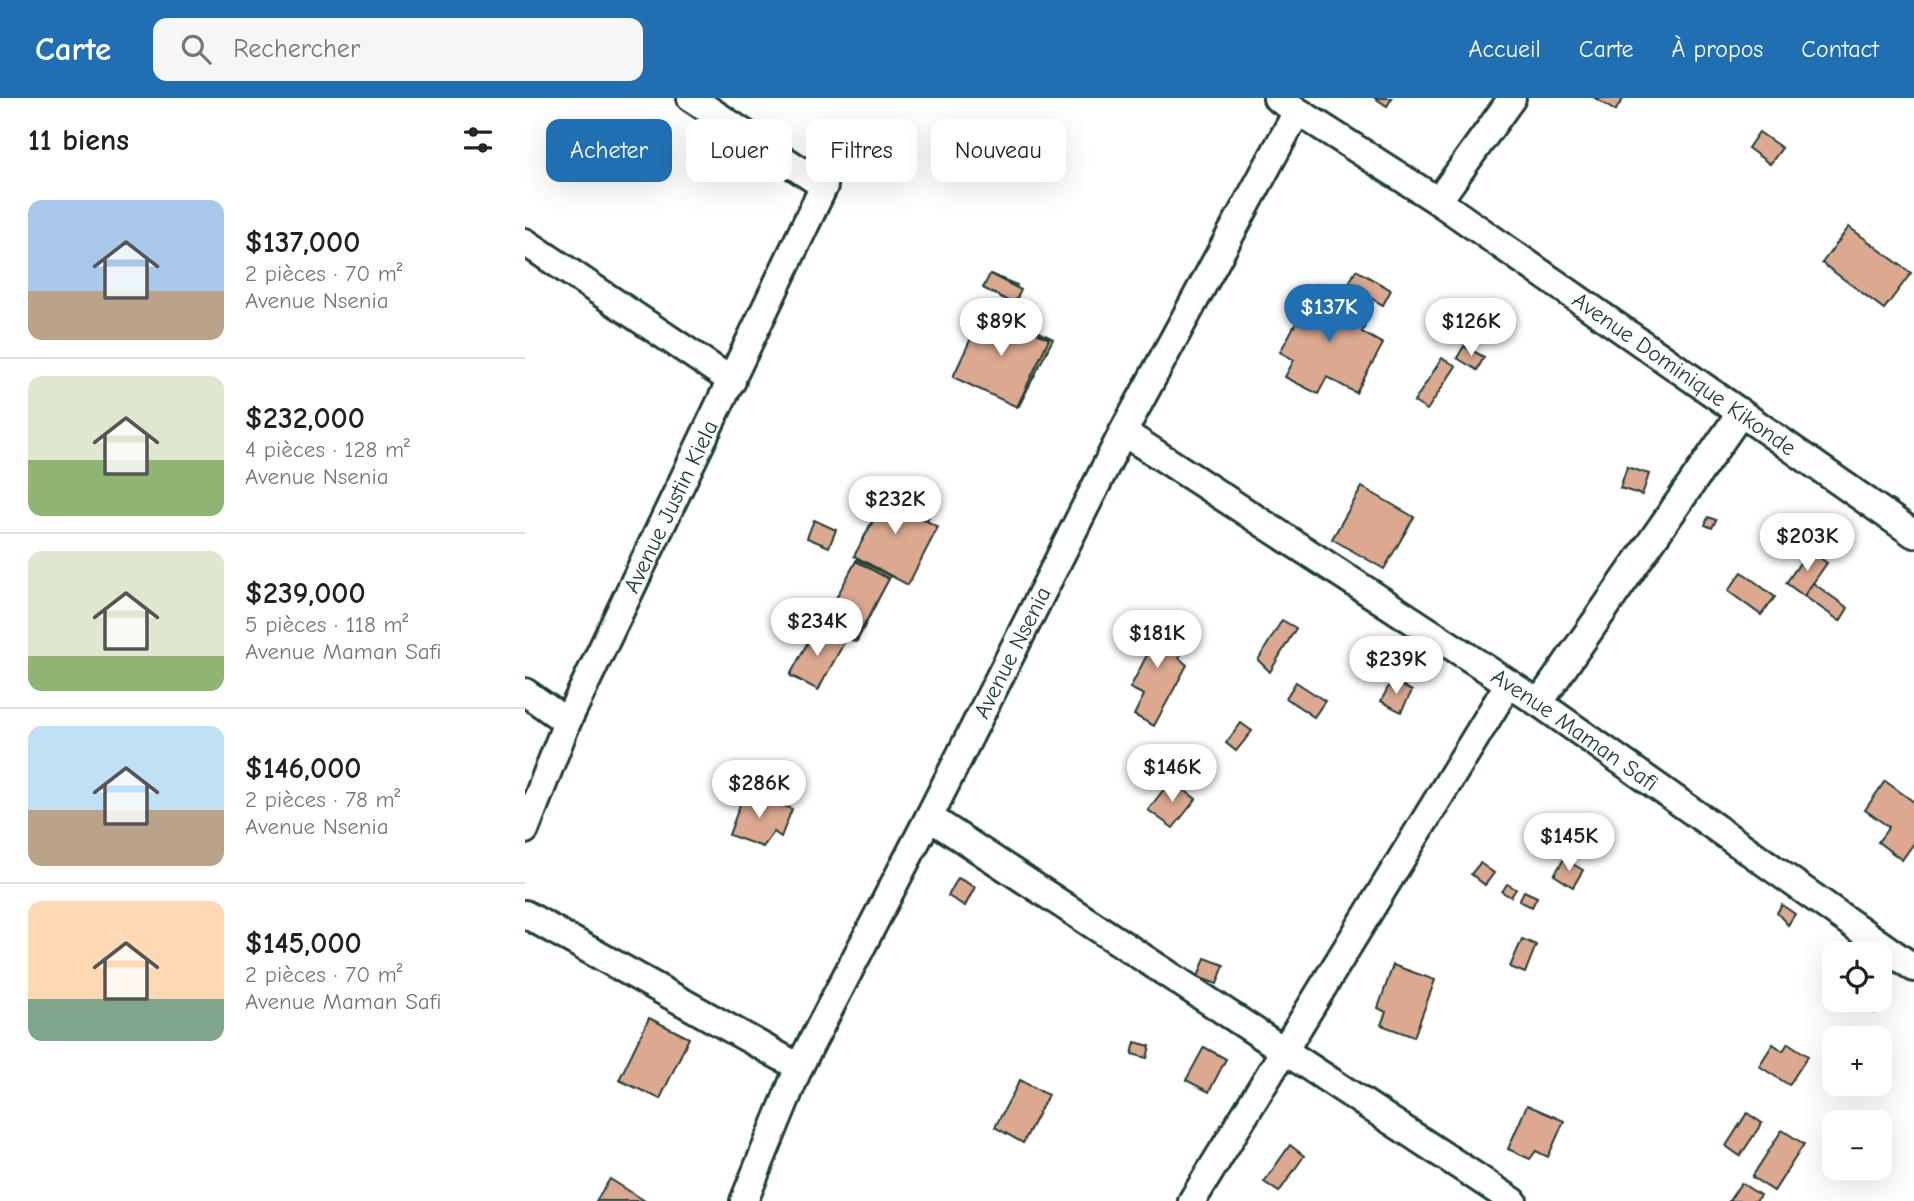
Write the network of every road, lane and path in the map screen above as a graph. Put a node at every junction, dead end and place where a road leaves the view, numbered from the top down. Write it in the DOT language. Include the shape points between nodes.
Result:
graph roads {
  1 [pos="691,98"];
  2 [pos="1511,98"];
  3 [pos="1287,105"];
  4 [pos="1438,201"];
  5 [pos="525,242"];
  6 [pos="732,382"];
  7 [pos="1740,414"];
  8 [pos="1123,432"];
  9 [pos="1914,534"];
  10 [pos="1509,683"];
  11 [pos="525,692"];
  12 [pos="1539,703"];
  13 [pos="567,722"];
  14 [pos="929,817"];
  15 [pos="525,830"];
  16 [pos="525,914"];
  17 [pos="1914,968"];
  18 [pos="1281,1052"];
  19 [pos="799,1067"];
  20 [pos="744,1201"];
  21 [pos="1192,1201"];
  22 [pos="1513,1201"];
  1 -- 6 [label="street, Avenue Justin Kiela" via="824,186"];
  2 -- 4 [label="street"];
  3 -- 4 [label="street, Avenue Dominique Kikonde"];
  3 -- 8 [label="street, Avenue Nsenia"];
  4 -- 7 [label="street, Avenue Dominique Kikonde"];
  5 -- 6 [label="street"];
  6 -- 13 [label="street, Avenue Justin Kiela"];
  7 -- 9 [label="street, Avenue Dominique Kikonde"];
  7 -- 12 [label="street"];
  8 -- 10 [label="street, Avenue Maman Safi"];
  8 -- 14 [label="street, Avenue Nsenia"];
  10 -- 12 [label="street, Avenue Maman Safi"];
  10 -- 18 [label="street"];
  11 -- 13 [label="street"];
  12 -- 17 [label="street, Avenue Maman Safi"];
  13 -- 15 [label="street, Avenue Justin Kiela"];
  14 -- 18 [label="street"];
  14 -- 19 [label="street, Avenue Nsenia"];
  16 -- 19 [label="street"];
  18 -- 21 [label="street"];
  18 -- 22 [label="street"];
  19 -- 20 [label="street, Avenue Nsenia"];
}
